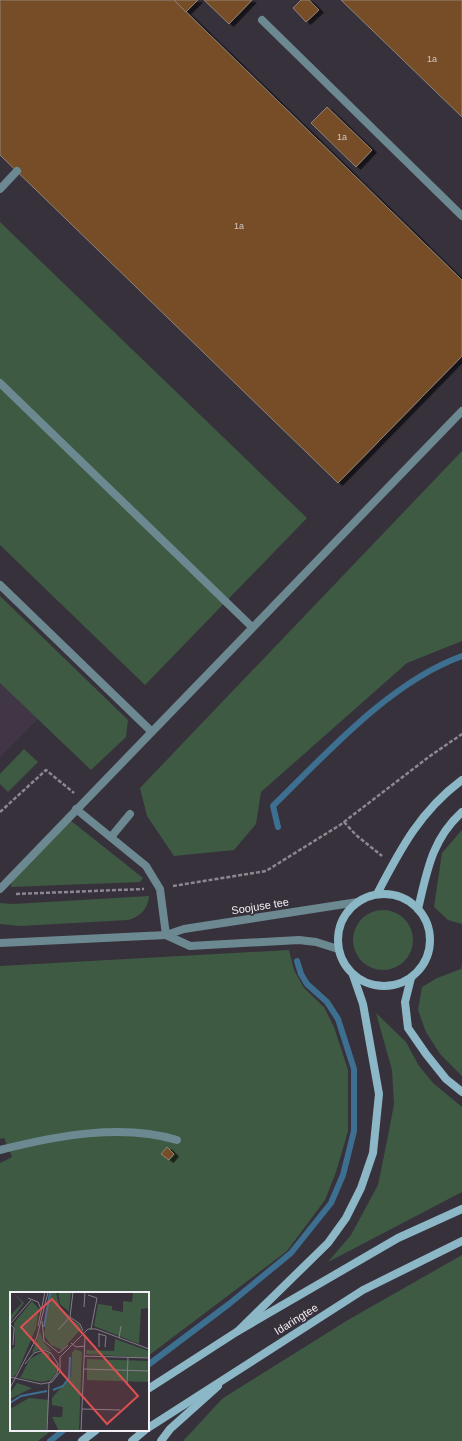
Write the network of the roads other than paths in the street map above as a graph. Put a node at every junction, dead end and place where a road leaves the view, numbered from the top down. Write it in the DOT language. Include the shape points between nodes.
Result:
graph roads {
  1 [pos="262,20"];
  2 [pos="17,171"];
  3 [pos="0,189"];
  4 [pos="462,216"];
  5 [pos="0,383"];
  6 [pos="462,411"];
  7 [pos="0,585"];
  8 [pos="252,627"];
  9 [pos="151,731"];
  10 [pos="462,780"];
  11 [pos="76,808"];
  12 [pos="462,812"];
  13 [pos="130,814"];
  14 [pos="111,837"];
  15 [pos="0,889"];
  16 [pos="377,894"];
  17 [pos="358,902"];
  18 [pos="418,909"];
  19 [pos="166,935"];
  20 [pos="0,943"];
  21 [pos="338,949"];
  22 [pos="353,975"];
  23 [pos="411,978"];
  24 [pos="462,1092"];
  25 [pos="177,1140"];
  26 [pos="0,1150"];
  27 [pos="462,1209"];
  28 [pos="462,1242"];
  29 [pos="238,1331"];
  30 [pos="236,1370"];
  31 [pos="149,1388"];
  32 [pos="149,1427"];
  33 [pos="95,1431"];
  34 [pos="144,1431"];
  35 [pos="82,1441"];
  36 [pos="132,1441"];
  37 [pos="161,1441"];
  1 -- 4 [label="street"];
  2 -- 3 [label="street"];
  5 -- 8 [label="street"];
  6 -- 8 [label="street"];
  7 -- 9 [label="street"];
  8 -- 9 [label="street"];
  9 -- 11 [label="street"];
  10 -- 16 [label="street" via="427,811 403,844"];
  11 -- 14 [label="street"];
  11 -- 15 [label="street"];
  12 -- 18 [label="street" via="446,830 430,859"];
  13 -- 14 [label="street"];
  14 -- 19 [label="street" via="146,866 160,889"];
  16 -- 17 [label="street"];
  16 -- 18 [label="street" via="392,894 406,899"];
  17 -- 19 [label="street, Soojuse tee" via="184,929"];
  17 -- 21 [label="street" via="342,920 338,934"];
  18 -- 23 [label="street" via="427,922 430,945 422,967"];
  19 -- 20 [label="street, Soojuse tee"];
  19 -- 21 [label="street, Soojuse tee" via="190,946 298,940"];
  21 -- 22 [label="street"];
  22 -- 23 [label="street" via="366,983 381,986 396,985"];
  22 -- 29 [label="street" via="363,1004 379,1094 373,1153 361,1188 349,1212 328,1243"];
  23 -- 24 [label="street" via="405,1002 408,1028 446,1079"];
  25 -- 26 [label="street" via="156,1134 93,1133 47,1138"];
  27 -- 29 [label="street, Idaringtee" via="398,1238"];
  28 -- 30 [label="street, Idaringtee" via="363,1290"];
  29 -- 31 [label="street, Idaringtee"];
  30 -- 32 [label="street, Idaringtee"];
  30 -- 37 [label="street" via="170,1429"];
  33 -- 35 [label="street"];
  34 -- 36 [label="street"];
}
